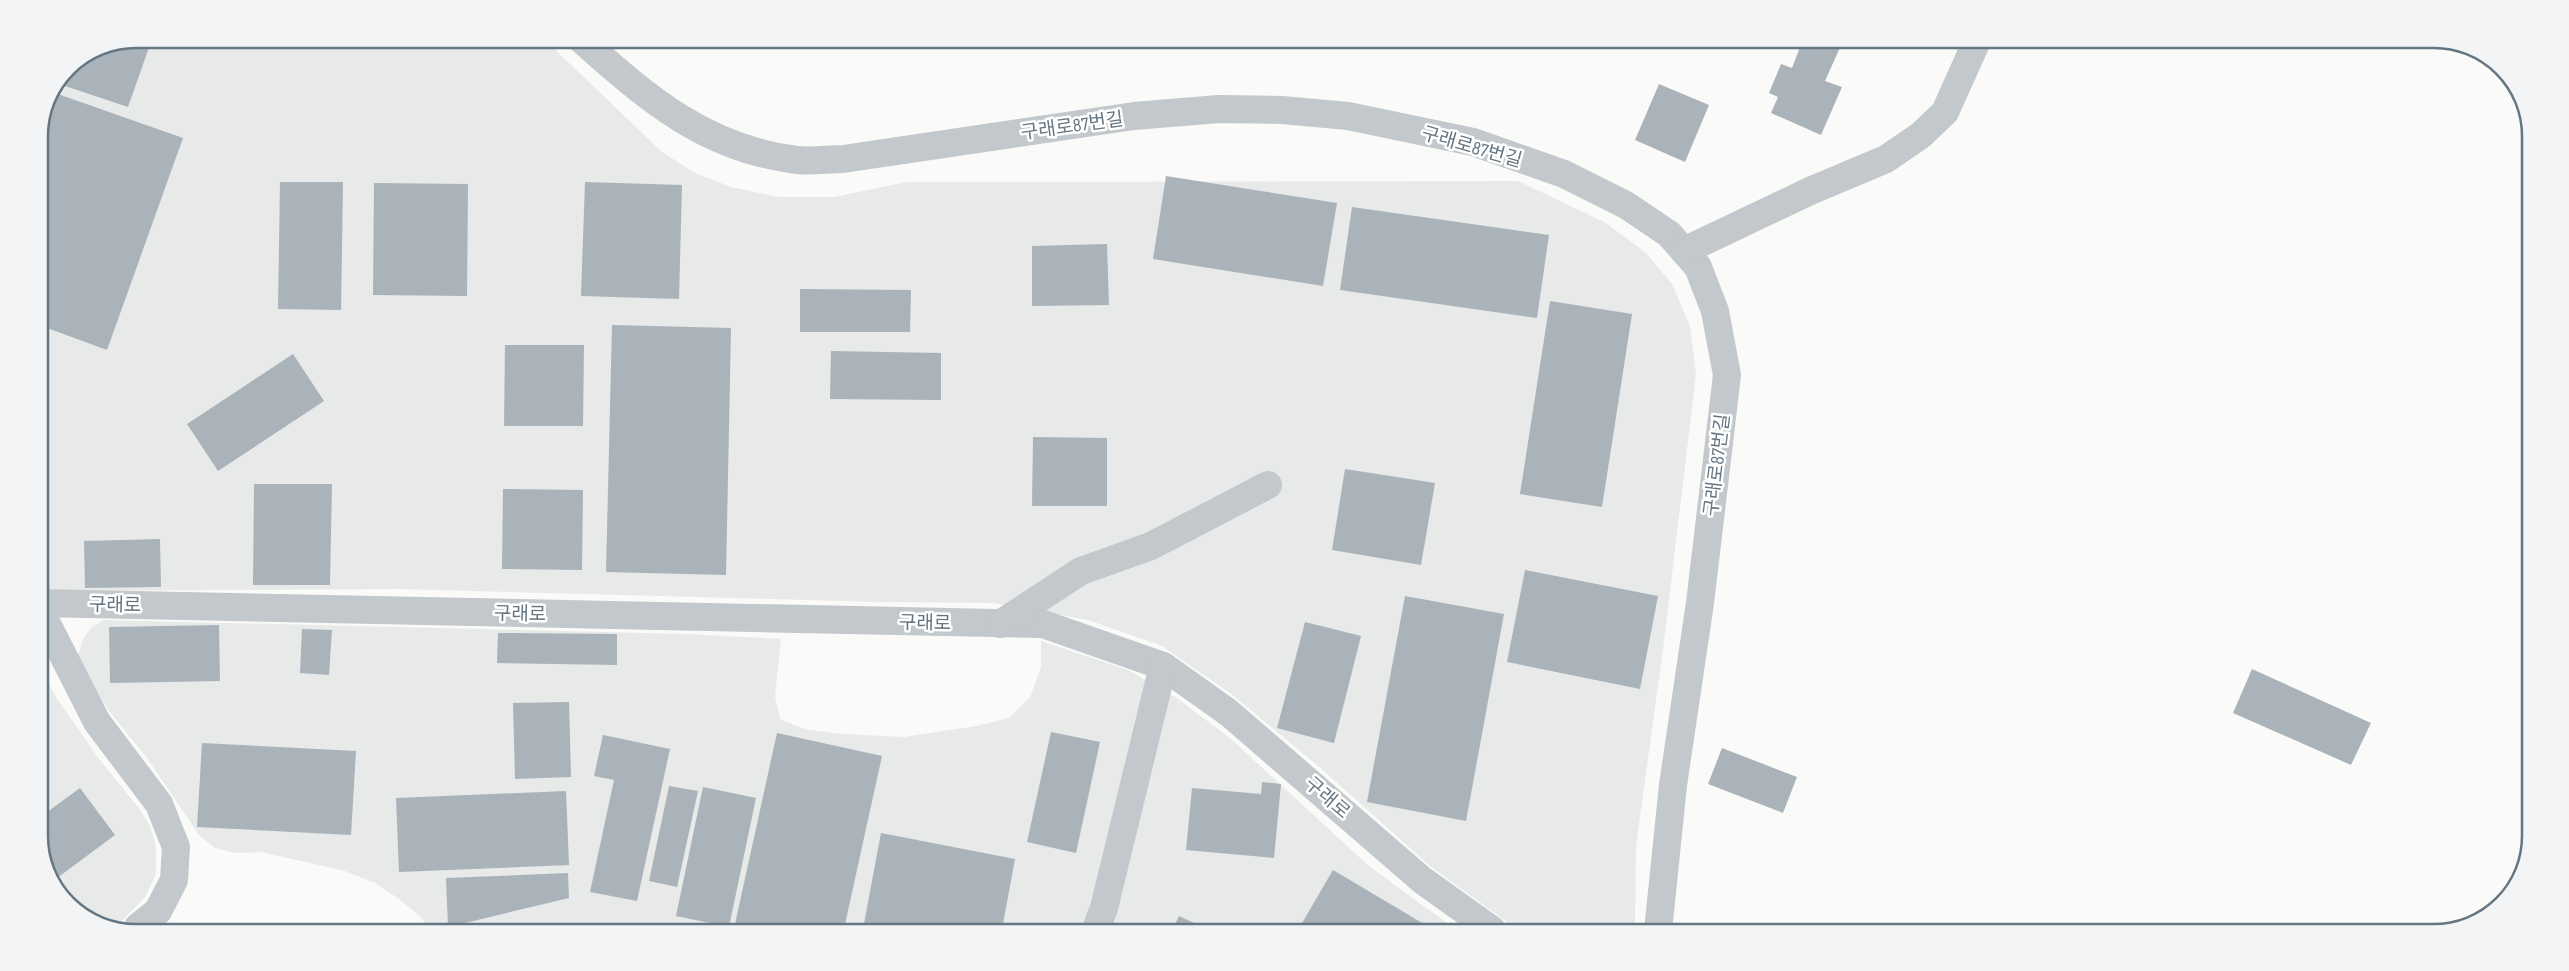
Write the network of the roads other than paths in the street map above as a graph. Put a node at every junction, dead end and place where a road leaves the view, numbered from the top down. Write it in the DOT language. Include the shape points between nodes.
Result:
graph roads {
  1 [pos="591,48"];
  2 [pos="1974,48"];
  3 [pos="1684,251"];
  4 [pos="1268,485"];
  5 [pos="48,603"];
  6 [pos="1000,624"];
  7 [pos="48,626"];
  8 [pos="1163,666"];
  9 [pos="142,924"];
  10 [pos="1098,924"];
  11 [pos="1484,924"];
  12 [pos="1659,924"];
  1 -- 3 [label="street, 구래로87번길" via="635,88 683,122 719,140 761,154 799,160 843,159 1134,116 1219,109 1329,114 1473,142 1564,174 1626,205 1669,234"];
  2 -- 3 [label="street" via="1945,112 1921,135 1886,159"];
  3 -- 12 [label="street, 구래로87번길" via="1698,267 1715,311 1727,374 1700,603 1672,785"];
  4 -- 6 [label="street" via="1151,546 1081,571"];
  5 -- 6 [label="street, 구래로"];
  6 -- 8 [label="street, 구래로" via="1043,624"];
  7 -- 9 [label="street" via="97,722 159,804 176,847 174,880 158,911"];
  8 -- 10 [label="street"];
  8 -- 11 [label="street, 구래로" via="1230,713 1422,880"];
}
